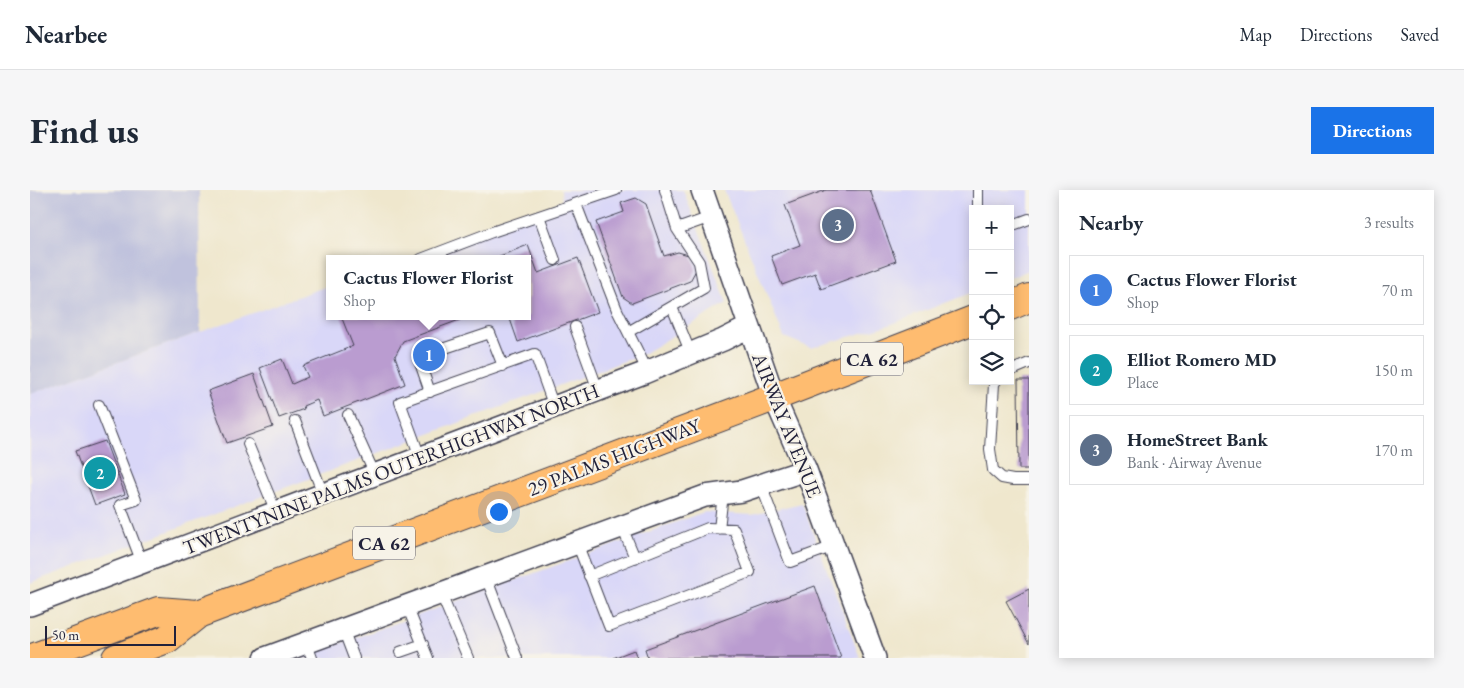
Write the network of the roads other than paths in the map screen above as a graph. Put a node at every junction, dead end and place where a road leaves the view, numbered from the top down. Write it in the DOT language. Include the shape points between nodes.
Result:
graph roads {
  1 [pos="616,190"];
  2 [pos="665,190"];
  3 [pos="702,190"];
  4 [pos="978,190"];
  5 [pos="576,204"];
  6 [pos="978,205"];
  7 [pos="539,216"];
  8 [pos="711,217"];
  9 [pos="1029,218"];
  10 [pos="1014,224"];
  11 [pos="677,229"];
  12 [pos="432,255"];
  13 [pos="555,260"];
  14 [pos="1029,298"];
  15 [pos="1014,304"];
  16 [pos="672,306"];
  17 [pos="969,322"];
  18 [pos="749,327"];
  19 [pos="575,328"];
  20 [pos="628,332"];
  21 [pos="692,354"];
  22 [pos="1029,363"];
  23 [pos="502,366"];
  24 [pos="1014,369"];
  25 [pos="648,372"];
  26 [pos="994,385"];
  27 [pos="598,390"];
  28 [pos="430,392"];
  29 [pos="774,397"];
  30 [pos="99,405"];
  31 [pos="554,407"];
  32 [pos="348,415"];
  33 [pos="295,421"];
  34 [pos="248,444"];
  35 [pos="420,458"];
  36 [pos="806,470"];
  37 [pos="374,475"];
  38 [pos="1029,480"];
  39 [pos="761,485"];
  40 [pos="322,494"];
  41 [pos="723,494"];
  42 [pos="276,512"];
  43 [pos="622,527"];
  44 [pos="719,529"];
  45 [pos="576,543"];
  46 [pos="834,546"];
  47 [pos="635,558"];
  48 [pos="142,563"];
  49 [pos="589,576"];
  50 [pos="486,577"];
  51 [pos="441,594"];
  52 [pos="30,605"];
  53 [pos="407,606"];
  54 [pos="198,614"];
  55 [pos="343,629"];
  56 [pos="423,644"];
  57 [pos="309,650"];
  58 [pos="400,652"];
  59 [pos="32,658"];
  60 [pos="116,658"];
  61 [pos="265,658"];
  62 [pos="354,658"];
  63 [pos="428,658"];
  64 [pos="468,658"];
  65 [pos="517,658"];
  66 [pos="876,658"];
  1 -- 5 [label="lane"];
  2 -- 11 [label="lane"];
  3 -- 8 [label="street, AIRWAY AVENUE"];
  4 -- 6 [label="lane"];
  5 -- 7 [label="lane"];
  5 -- 20 [label="lane"];
  7 -- 12 [label="lane"];
  7 -- 13 [label="lane"];
  8 -- 11 [label="lane"];
  8 -- 18 [label="street, AIRWAY AVENUE"];
  9 -- 10 [label="lane"];
  11 -- 16 [label="lane" via="699,262 704,288"];
  14 -- 15 [label="main road"];
  16 -- 20 [label="lane"];
  16 -- 21 [label="lane"];
  17 -- 29 [label="main road, 29 PALMS HIGHWAY / CA 62"];
  18 -- 21 [label="street, TWENTYNINE PALMS OUTERHIGHWAY NORTH"];
  18 -- 29 [label="street, AIRWAY AVENUE"];
  19 -- 27 [label="lane"];
  20 -- 25 [label="lane"];
  21 -- 25 [label="street, TWENTYNINE PALMS OUTERHIGHWAY NORTH"];
  22 -- 24 [label="lane"];
  23 -- 28 [label="lane"];
  23 -- 28 [label="lane" via="490,333 418,357"];
  23 -- 31 [label="lane" via="535,354"];
  25 -- 27 [label="street, TWENTYNINE PALMS OUTERHIGHWAY NORTH"];
  26 -- 38 [label="lane" via="990,449 993,470 1002,478"];
  27 -- 31 [label="street, TWENTYNINE PALMS OUTERHIGHWAY NORTH"];
  28 -- 35 [label="lane" via="400,402"];
  29 -- 36 [label="street, AIRWAY AVENUE"];
  29 -- 54 [label="main road, 29 PALMS HIGHWAY / CA 62"];
  30 -- 48 [label="lane" via="136,500 120,506"];
  31 -- 35 [label="street, TWENTYNINE PALMS OUTERHIGHWAY NORTH"];
  32 -- 37 [label="lane"];
  33 -- 40 [label="lane"];
  34 -- 42 [label="lane"];
  35 -- 37 [label="street, TWENTYNINE PALMS OUTERHIGHWAY NORTH"];
  36 -- 39 [label="street"];
  36 -- 46 [label="street, AIRWAY AVENUE"];
  37 -- 40 [label="street, TWENTYNINE PALMS OUTERHIGHWAY NORTH"];
  39 -- 41 [label="street"];
  39 -- 46 [label="lane" via="790,562"];
  40 -- 42 [label="street, TWENTYNINE PALMS OUTERHIGHWAY NORTH"];
  41 -- 43 [label="street" via="705,496"];
  41 -- 44 [label="lane"];
  42 -- 48 [label="street, TWENTYNINE PALMS OUTERHIGHWAY NORTH"];
  43 -- 45 [label="street"];
  43 -- 47 [label="lane"];
  44 -- 47 [label="lane" via="708,528"];
  44 -- 49 [label="lane" via="734,529 750,572 609,626"];
  45 -- 49 [label="lane"];
  45 -- 50 [label="street"];
  46 -- 66 [label="street, AIRWAY AVENUE"];
  47 -- 49 [label="lane"];
  48 -- 52 [label="street, TWENTYNINE PALMS OUTERHIGHWAY NORTH"];
  50 -- 51 [label="street"];
  50 -- 65 [label="lane"];
  51 -- 53 [label="street"];
  51 -- 64 [label="lane"];
  53 -- 55 [label="street"];
  53 -- 56 [label="lane"];
  54 -- 59 [label="main road, 29 PALMS HIGHWAY / CA 62" via="158,611"];
  54 -- 60 [label="main road, 29 PALMS HIGHWAY / CA 62" via="167,639"];
  55 -- 57 [label="street"];
  55 -- 62 [label="lane"];
  56 -- 58 [label="lane"];
  56 -- 63 [label="lane"];
  57 -- 61 [label="street"];
}
